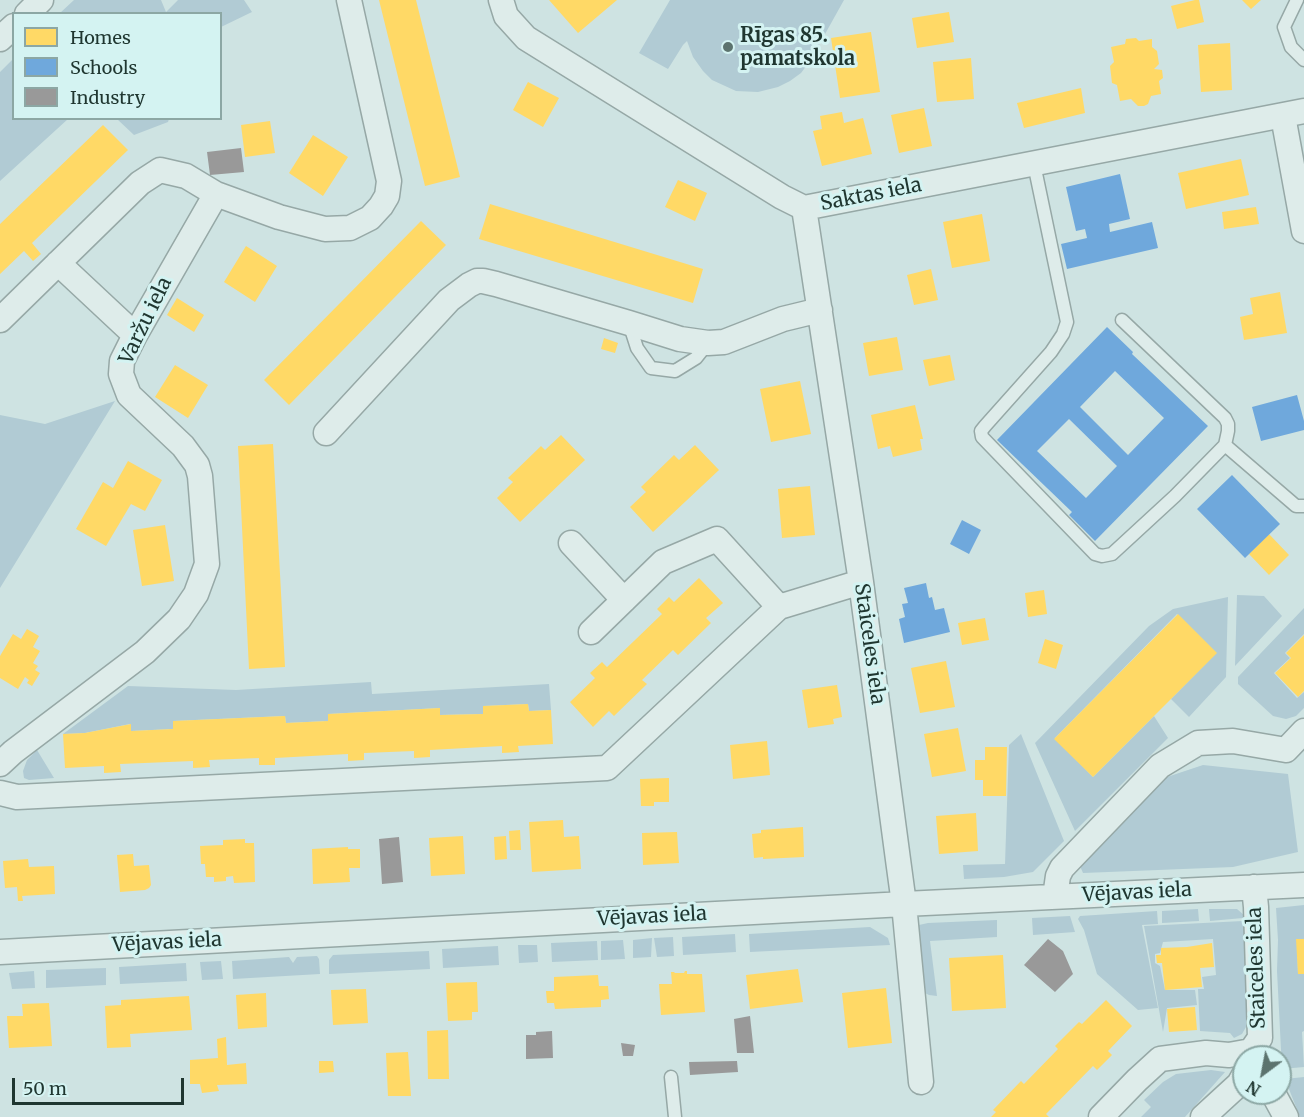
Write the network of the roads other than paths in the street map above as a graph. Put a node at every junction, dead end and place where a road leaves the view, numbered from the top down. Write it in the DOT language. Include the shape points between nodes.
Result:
graph roads {
  1 [pos="40,0"];
  2 [pos="349,0"];
  3 [pos="501,0"];
  4 [pos="1297,0"];
  5 [pos="29,12"];
  6 [pos="12,28"];
  7 [pos="0,39"];
  8 [pos="1304,60"];
  9 [pos="1293,113"];
  10 [pos="1034,164"];
  11 [pos="216,194"];
  12 [pos="804,208"];
  13 [pos="1304,231"];
  14 [pos="58,263"];
  15 [pos="820,310"];
  16 [pos="0,320"];
  17 [pos="1122,320"];
  18 [pos="629,323"];
  19 [pos="135,335"];
  20 [pos="708,344"];
  21 [pos="326,433"];
  22 [pos="1225,445"];
  23 [pos="1304,506"];
  24 [pos="571,543"];
  25 [pos="861,582"];
  26 [pos="624,600"];
  27 [pos="779,607"];
  28 [pos="591,632"];
  29 [pos="1304,731"];
  30 [pos="0,764"];
  31 [pos="0,793"];
  32 [pos="1304,885"];
  33 [pos="1254,887"];
  34 [pos="1055,897"];
  35 [pos="904,904"];
  36 [pos="0,952"];
  37 [pos="1256,1045"];
  38 [pos="1232,1055"];
  39 [pos="671,1077"];
  40 [pos="921,1082"];
  41 [pos="1232,1090"];
  42 [pos="675,1117"];
  43 [pos="1101,1117"];
  44 [pos="1203,1117"];
  1 -- 5 [label="street"];
  2 -- 11 [label="street" via="388,181 387,196 381,206 370,218 350,228 325,230"];
  3 -- 12 [label="street, Saktas iela" via="506,16 526,38"];
  4 -- 8 [label="lane" via="1284,27 1291,47"];
  6 -- 7 [label="street"];
  9 -- 10 [label="street, Saktas iela"];
  9 -- 13 [label="street"];
  10 -- 12 [label="street, Saktas iela"];
  10 -- 22 [label="lane" via="1067,322 1051,352 981,431 982,437 1095,554 1102,556 1112,554"];
  11 -- 14 [label="street" via="186,176 160,170 140,183"];
  11 -- 19 [label="street, Varžu iela"];
  12 -- 15 [label="street, Staiceles iela"];
  14 -- 16 [label="street"];
  14 -- 19 [label="street"];
  15 -- 20 [label="street"];
  15 -- 25 [label="street, Staiceles iela"];
  17 -- 22 [label="lane" via="1226,418"];
  18 -- 20 [label="street"];
  18 -- 20 [label="lane" via="637,348 651,368 675,371 696,358"];
  18 -- 21 [label="street" via="477,281 448,300"];
  19 -- 30 [label="street, Varžu iela" via="122,361 121,374 129,395 183,446 197,465 207,564 196,594 179,619 145,652"];
  22 -- 23 [label="lane" via="1296,506"];
  24 -- 26 [label="street"];
  25 -- 27 [label="street"];
  25 -- 35 [label="street, Staiceles iela"];
  26 -- 27 [label="street" via="663,562 717,539"];
  26 -- 28 [label="street"];
  27 -- 31 [label="street" via="608,768 29,796"];
  29 -- 34 [label="street" via="1286,750 1233,741 1198,743 1160,766 1062,868"];
  32 -- 33 [label="street, Vējavas iela"];
  33 -- 34 [label="street, Vējavas iela"];
  33 -- 37 [label="street, Staiceles iela" via="1260,1038"];
  34 -- 35 [label="street, Vējavas iela"];
  35 -- 36 [label="street, Vējavas iela"];
  35 -- 40 [label="street, Staiceles iela"];
  38 -- 43 [label="street, Staiceles iela" via="1206,1053 1160,1059"];
  39 -- 42 [label="lane"];
  41 -- 44 [label="street"];
}
